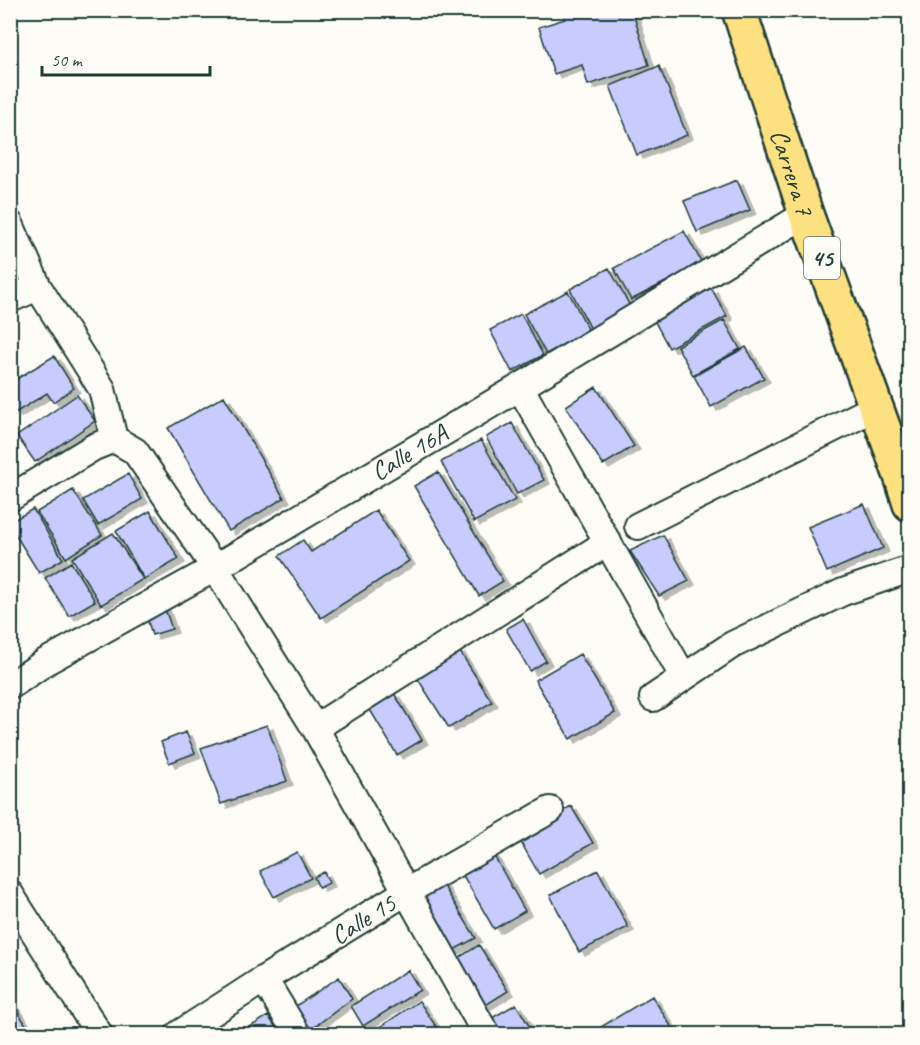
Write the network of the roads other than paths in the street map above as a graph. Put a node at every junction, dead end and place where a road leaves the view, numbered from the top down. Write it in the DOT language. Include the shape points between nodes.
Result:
graph roads {
  1 [pos="739,10"];
  2 [pos="806,214"];
  3 [pos="10,224"];
  4 [pos="38,287"];
  5 [pos="10,299"];
  6 [pos="520,387"];
  7 [pos="876,407"];
  8 [pos="114,439"];
  9 [pos="10,498"];
  10 [pos="909,504"];
  11 [pos="638,526"];
  12 [pos="608,542"];
  13 [pos="214,567"];
  14 [pos="909,569"];
  15 [pos="679,669"];
  16 [pos="10,686"];
  17 [pos="653,698"];
  18 [pos="315,728"];
  19 [pos="550,810"];
  20 [pos="406,892"];
  21 [pos="10,894"];
  22 [pos="264,979"];
  23 [pos="99,1035"];
  24 [pos="179,1035"];
  25 [pos="297,1035"];
  26 [pos="486,1035"];
  1 -- 2 [label="main road, Carrera 7 / 45"];
  2 -- 6 [label="street, Calle 16A"];
  2 -- 7 [label="main road, Carrera 7 / 45"];
  3 -- 4 [label="street"];
  4 -- 5 [label="street"];
  4 -- 8 [label="street" via="102,389"];
  6 -- 12 [label="street"];
  6 -- 13 [label="street, Calle 16A"];
  7 -- 10 [label="main road, Carrera 7 / 45"];
  7 -- 11 [label="street"];
  8 -- 9 [label="street" via="93,447"];
  8 -- 13 [label="street" via="135,451"];
  12 -- 15 [label="street"];
  12 -- 18 [label="street"];
  13 -- 16 [label="street, Calle 16A"];
  13 -- 18 [label="street"];
  14 -- 17 [label="street" via="843,592 732,645"];
  18 -- 20 [label="street"];
  19 -- 20 [label="street, Calle 15"];
  20 -- 22 [label="street, Calle 15"];
  20 -- 26 [label="street"];
  21 -- 23 [label="street"];
  22 -- 24 [label="street, Calle 15"];
  22 -- 25 [label="street"];
}
